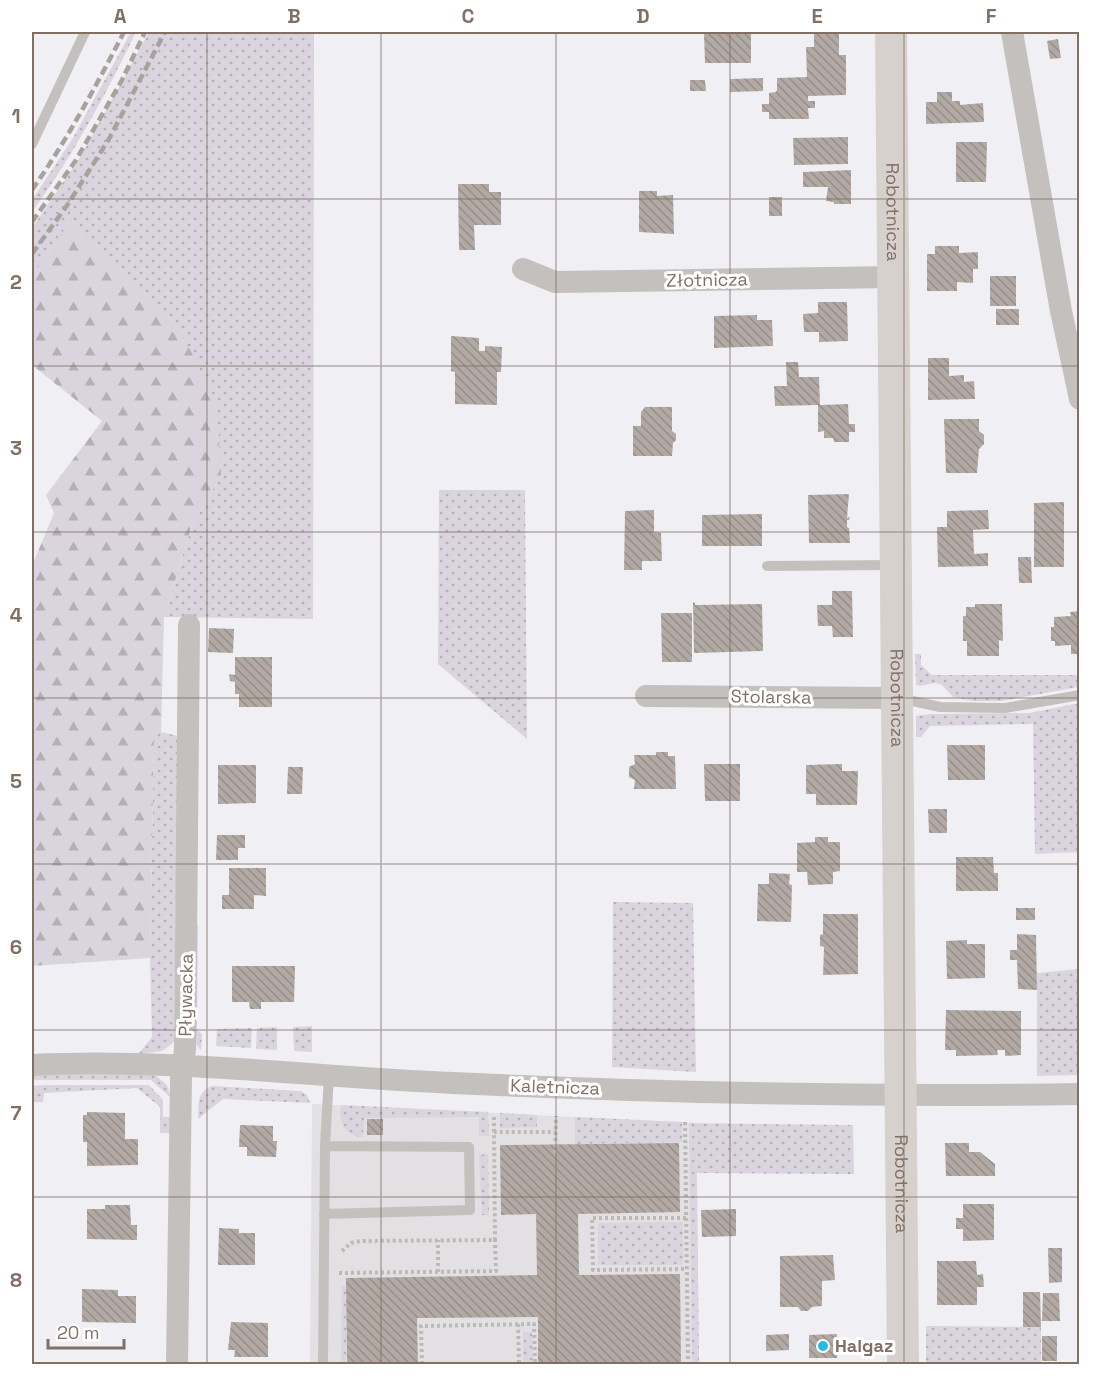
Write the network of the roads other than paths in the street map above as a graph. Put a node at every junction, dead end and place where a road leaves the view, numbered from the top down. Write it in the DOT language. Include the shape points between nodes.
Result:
graph roads {
  1 [pos="86,32"];
  2 [pos="891,32"];
  3 [pos="1012,32"];
  4 [pos="32,144"];
  5 [pos="523,269"];
  6 [pos="893,277"];
  7 [pos="1070,310"];
  8 [pos="1080,399"];
  9 [pos="896,565"];
  10 [pos="767,566"];
  11 [pos="189,625"];
  12 [pos="1080,695"];
  13 [pos="646,696"];
  14 [pos="897,698"];
  15 [pos="32,1065"];
  16 [pos="182,1067"];
  17 [pos="329,1075"];
  18 [pos="1080,1094"];
  19 [pos="900,1096"];
  20 [pos="325,1146"];
  21 [pos="324,1214"];
  22 [pos="177,1365"];
  23 [pos="323,1365"];
  24 [pos="903,1365"];
  1 -- 4 [label="lane"];
  2 -- 6 [label="street, Robotnicza"];
  3 -- 7 [label="street"];
  5 -- 6 [label="street, Złotnicza" via="555,282"];
  6 -- 9 [label="street, Robotnicza"];
  7 -- 8 [label="street"];
  9 -- 10 [label="lane"];
  9 -- 14 [label="street, Robotnicza"];
  11 -- 16 [label="street, Pływacka"];
  12 -- 14 [label="lane" via="1005,708 940,707"];
  13 -- 14 [label="street, Stolarska"];
  14 -- 19 [label="street, Robotnicza"];
  15 -- 16 [label="street, Kaletnicza"];
  16 -- 17 [label="street, Kaletnicza"];
  16 -- 22 [label="street, Pływacka"];
  17 -- 19 [label="street, Kaletnicza" via="578,1088"];
  17 -- 20 [label="lane"];
  18 -- 19 [label="street, Kaletnicza"];
  19 -- 24 [label="street, Robotnicza"];
  20 -- 21 [label="lane"];
  20 -- 21 [label="lane" via="469,1147 470,1210"];
  21 -- 23 [label="lane"];
}
